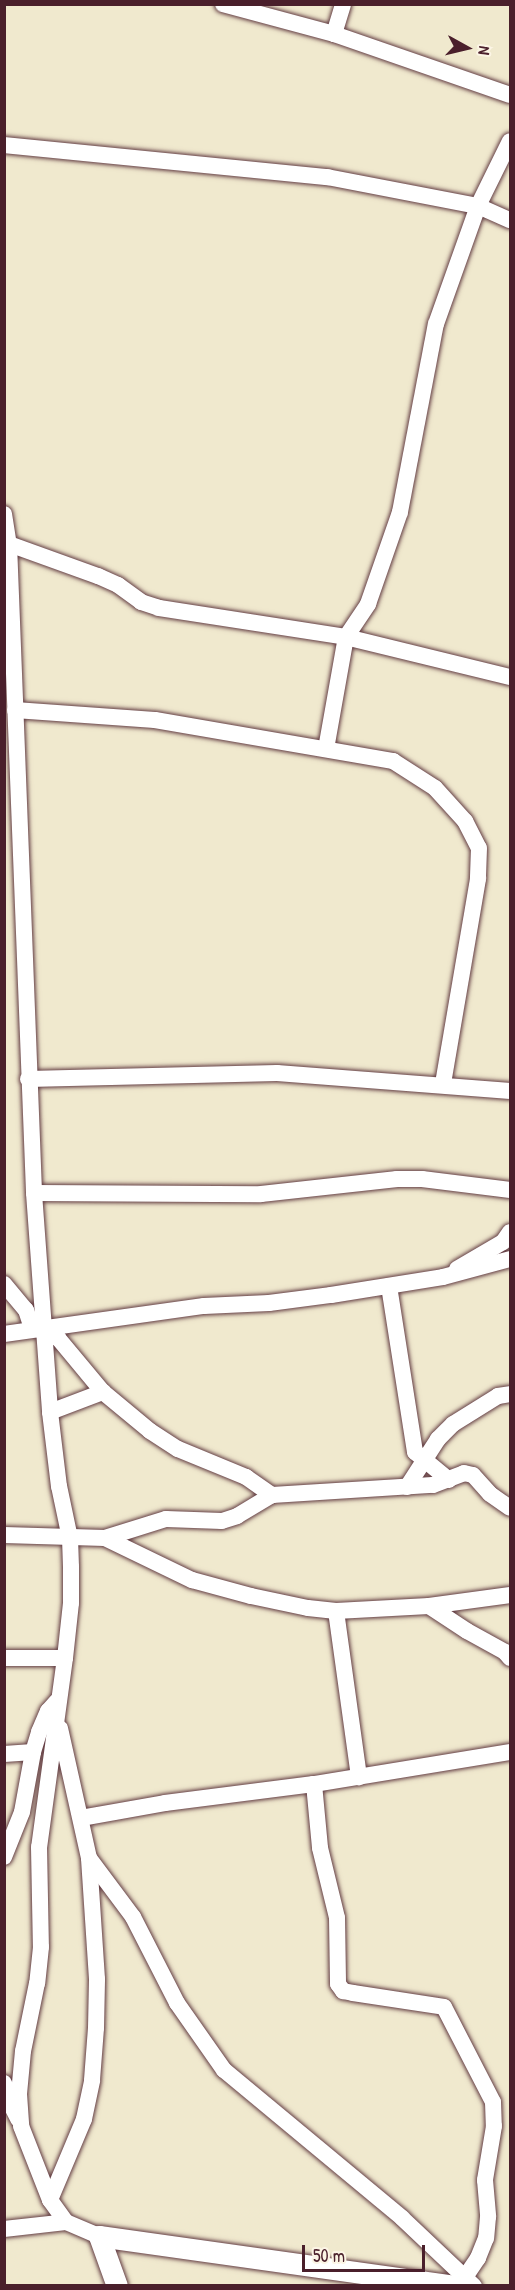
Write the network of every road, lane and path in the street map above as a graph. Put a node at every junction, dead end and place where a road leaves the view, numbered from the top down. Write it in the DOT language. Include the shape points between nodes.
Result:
graph roads {
  1 [pos="223,4"];
  2 [pos="343,4"];
  3 [pos="334,34"];
  4 [pos="510,95"];
  5 [pos="510,141"];
  6 [pos="4,145"];
  7 [pos="478,206"];
  8 [pos="510,220"];
  9 [pos="4,514"];
  10 [pos="9,544"];
  11 [pos="346,637"];
  12 [pos="510,677"];
  13 [pos="15,710"];
  14 [pos="327,749"];
  15 [pos="11,783"];
  16 [pos="28,1079"];
  17 [pos="444,1084"];
  18 [pos="510,1091"];
  19 [pos="510,1190"];
  20 [pos="34,1193"];
  21 [pos="510,1232"];
  22 [pos="510,1259"];
  23 [pos="443,1277"];
  24 [pos="4,1284"];
  25 [pos="389,1286"];
  26 [pos="4,1318"];
  27 [pos="35,1330"];
  28 [pos="4,1334"];
  29 [pos="103,1392"];
  30 [pos="510,1394"];
  31 [pos="50,1412"];
  32 [pos="423,1461"];
  33 [pos="449,1480"];
  34 [pos="406,1487"];
  35 [pos="272,1495"];
  36 [pos="510,1508"];
  37 [pos="4,1535"];
  38 [pos="70,1538"];
  39 [pos="105,1538"];
  40 [pos="510,1594"];
  41 [pos="429,1606"];
  42 [pos="336,1611"];
  43 [pos="4,1658"];
  44 [pos="65,1658"];
  45 [pos="510,1658"];
  46 [pos="60,1698"];
  47 [pos="58,1715"];
  48 [pos="33,1752"];
  49 [pos="510,1752"];
  50 [pos="4,1754"];
  51 [pos="359,1777"];
  52 [pos="314,1784"];
  53 [pos="81,1818"];
  54 [pos="4,1857"];
  55 [pos="89,1858"];
  56 [pos="4,2083"];
  57 [pos="21,2126"];
  58 [pos="50,2200"];
  59 [pos="66,2222"];
  60 [pos="4,2229"];
  61 [pos="99,2236"];
  62 [pos="466,2283"];
  63 [pos="117,2286"];
  1 -- 3 [label="street"];
  2 -- 3 [label="street"];
  3 -- 4 [label="street"];
  5 -- 7 [label="street"];
  6 -- 7 [label="street" via="327,177"];
  7 -- 8 [label="street"];
  7 -- 11 [label="street" via="436,324 400,512 368,604"];
  9 -- 10 [label="street"];
  10 -- 11 [label="street" via="98,576 141,602 159,608"];
  10 -- 13 [label="street"];
  11 -- 12 [label="street"];
  11 -- 14 [label="street"];
  13 -- 14 [label="street" via="155,720"];
  13 -- 15 [label="street"];
  14 -- 17 [label="street" via="393,760 435,788 465,821 479,848 478,879"];
  15 -- 16 [label="street"];
  16 -- 17 [label="street" via="277,1073"];
  16 -- 20 [label="street"];
  17 -- 18 [label="street"];
  19 -- 20 [label="street" via="397,1179 261,1194"];
  20 -- 27 [label="street"];
  21 -- 23 [label="street" via="503,1242"];
  22 -- 23 [label="street"];
  23 -- 25 [label="street"];
  24 -- 27 [label="street" via="26,1310"];
  25 -- 27 [label="street" via="269,1303 204,1305"];
  25 -- 32 [label="street" via="411,1437 415,1452"];
  26 -- 27 [label="street"];
  27 -- 28 [label="street"];
  27 -- 29 [label="street" via="58,1338"];
  27 -- 31 [label="street"];
  29 -- 31 [label="street"];
  29 -- 35 [label="street" via="178,1449 246,1477"];
  30 -- 32 [label="street" via="498,1396 453,1424"];
  31 -- 38 [label="street"];
  32 -- 33 [label="street"];
  32 -- 34 [label="street"];
  33 -- 34 [label="street"];
  33 -- 36 [label="street" via="464,1473 473,1475"];
  34 -- 35 [label="street"];
  35 -- 39 [label="street" via="222,1521 166,1519"];
  37 -- 38 [label="street"];
  38 -- 39 [label="street"];
  38 -- 44 [label="street" via="71,1603"];
  39 -- 42 [label="street" via="207,1585"];
  40 -- 41 [label="street"];
  41 -- 42 [label="street"];
  41 -- 45 [label="street"];
  42 -- 51 [label="street"];
  43 -- 44 [label="street"];
  44 -- 46 [label="street"];
  46 -- 47 [label="street"];
  46 -- 48 [label="street" via="48,1711"];
  47 -- 53 [label="street"];
  47 -- 57 [label="street" via="39,1847 41,1947 23,2051"];
  48 -- 50 [label="street"];
  48 -- 54 [label="street" via="22,1812"];
  49 -- 51 [label="street"];
  51 -- 52 [label="street"];
  52 -- 53 [label="street"];
  52 -- 62 [label="street" via="320,1848 337,1918 338,1984 353,1994 444,2007 493,2102 494,2126 485,2180 486,2238"];
  53 -- 55 [label="street"];
  55 -- 58 [label="street" via="96,1979 92,2080 84,2119"];
  55 -- 62 [label="street" via="133,1917 177,2003 224,2070 402,2218"];
  56 -- 57 [label="street"];
  57 -- 58 [label="street"];
  58 -- 59 [label="street"];
  59 -- 60 [label="street"];
  59 -- 61 [label="street"];
  61 -- 62 [label="street"];
  61 -- 63 [label="street"];
}
